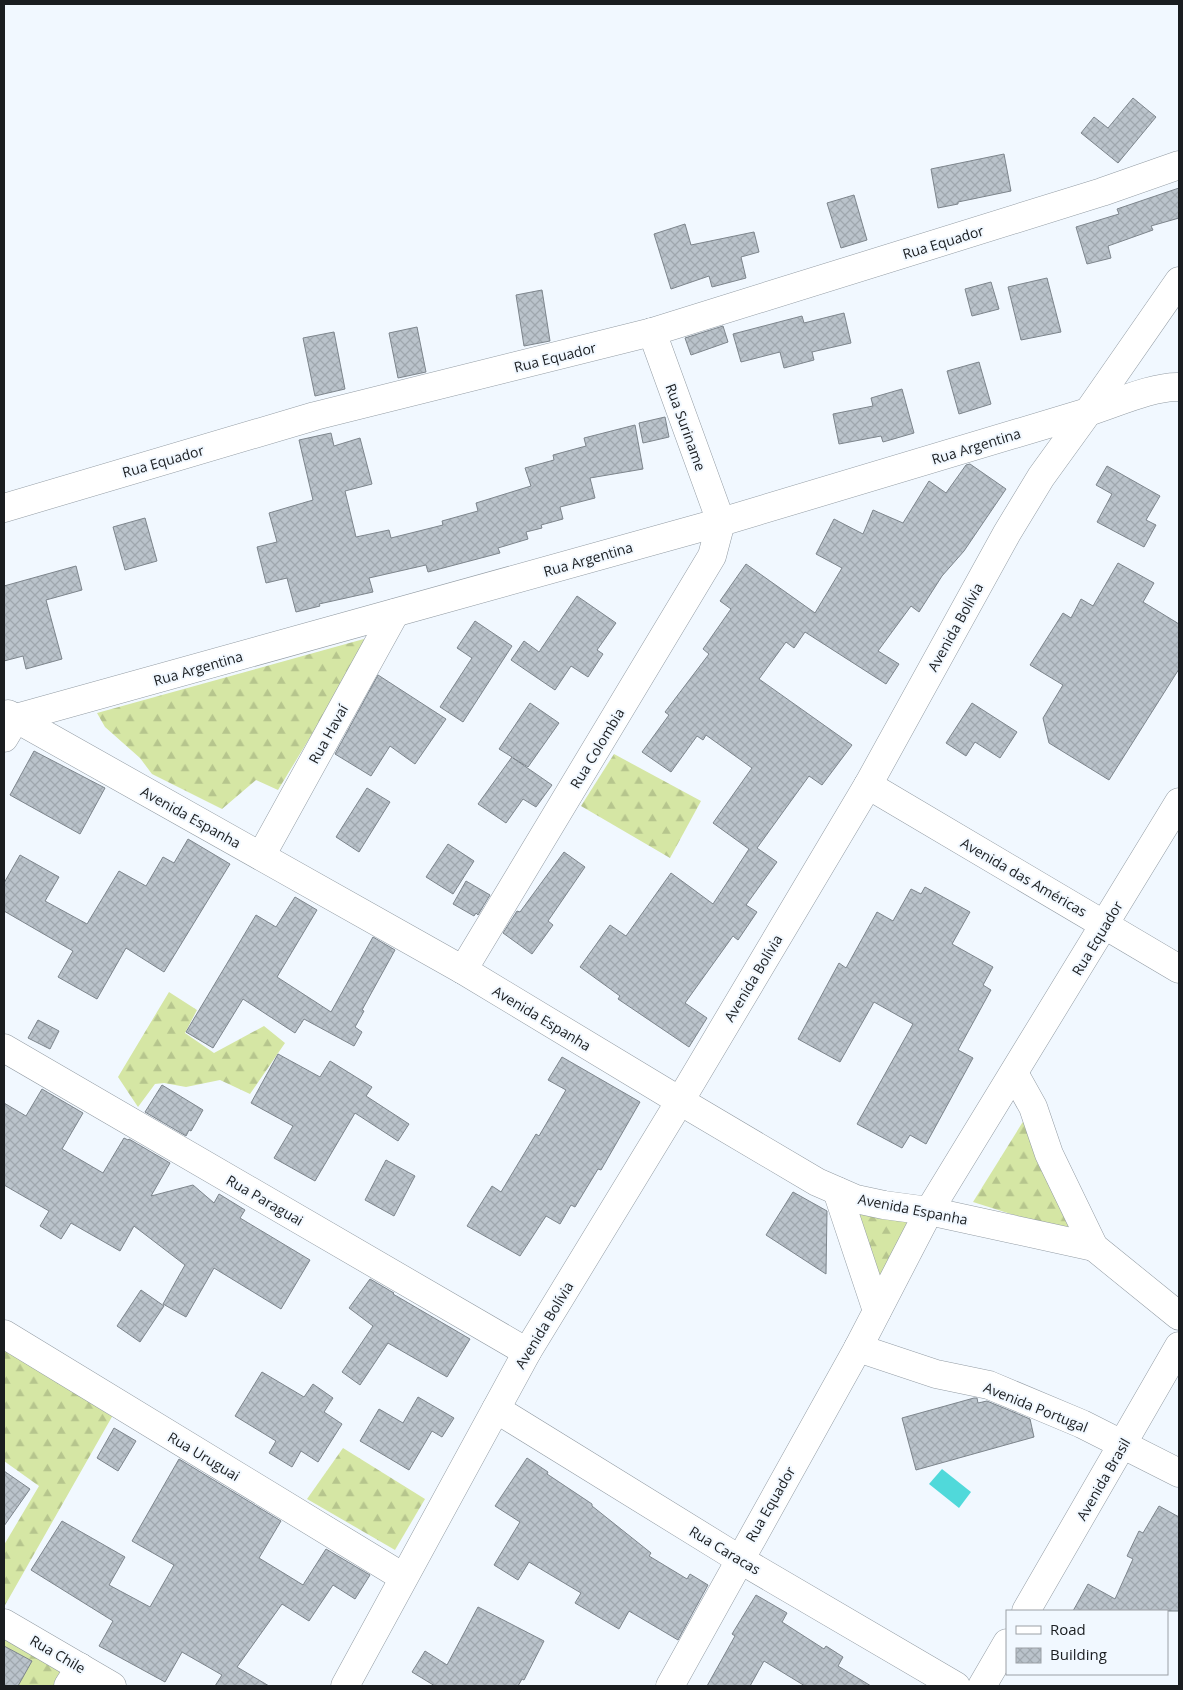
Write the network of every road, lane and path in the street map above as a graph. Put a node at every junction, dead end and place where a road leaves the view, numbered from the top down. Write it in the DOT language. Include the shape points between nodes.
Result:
graph roads {
  1 [pos="1179,165"];
  2 [pos="1179,281"];
  3 [pos="652,332"];
  4 [pos="1179,387"];
  5 [pos="1088,412"];
  6 [pos="4,508"];
  7 [pos="720,522"];
  8 [pos="395,613"];
  9 [pos="8,722"];
  10 [pos="868,786"];
  11 [pos="1179,802"];
  12 [pos="261,856"];
  13 [pos="1105,924"];
  14 [pos="1179,969"];
  15 [pos="463,970"];
  16 [pos="4,1048"];
  17 [pos="1014,1073"];
  18 [pos="680,1101"];
  19 [pos="837,1191"];
  20 [pos="929,1211"];
  21 [pos="1094,1247"];
  22 [pos="877,1311"];
  23 [pos="1179,1316"];
  24 [pos="4,1334"];
  25 [pos="1179,1346"];
  26 [pos="858,1348"];
  27 [pos="527,1352"];
  28 [pos="496,1409"];
  29 [pos="1122,1446"];
  30 [pos="1179,1473"];
  31 [pos="739,1559"];
  32 [pos="403,1578"];
  33 [pos="1027,1610"];
  34 [pos="4,1623"];
  35 [pos="1006,1645"];
  36 [pos="74,1677"];
  37 [pos="112,1686"];
  38 [pos="345,1686"];
  39 [pos="670,1686"];
  40 [pos="956,1686"];
  41 [pos="982,1686"];
  1 -- 3 [label="street, Rua Equador"];
  2 -- 5 [label="street, Avenida Bolívia"];
  3 -- 6 [label="street, Rua Equador" via="315,416"];
  3 -- 7 [label="street, Rua Suriname"];
  4 -- 5 [label="street, Rua Argentina" via="1136,396"];
  5 -- 7 [label="street, Rua Argentina"];
  5 -- 10 [label="street, Avenida Bolívia" via="1041,477 1007,533"];
  7 -- 8 [label="street, Rua Argentina"];
  7 -- 15 [label="street, Rua Colombia" via="712,556"];
  8 -- 9 [label="street, Rua Argentina"];
  8 -- 12 [label="street, Rua Havaí"];
  9 -- 12 [label="street, Avenida Espanha"];
  10 -- 13 [label="street, Avenida das Américas"];
  10 -- 18 [label="street, Avenida Bolívia"];
  11 -- 13 [label="street, Rua Equador"];
  12 -- 15 [label="street, Avenida Espanha"];
  13 -- 14 [label="street, Avenida das Américas"];
  13 -- 17 [label="street, Rua Equador"];
  15 -- 18 [label="street, Avenida Espanha"];
  16 -- 27 [label="street, Rua Paraguai"];
  17 -- 20 [label="street, Rua Equador"];
  17 -- 21 [label="street" via="1033,1107 1049,1154"];
  18 -- 19 [label="street, Avenida Espanha"];
  18 -- 27 [label="street, Avenida Bolívia"];
  19 -- 20 [label="street, Avenida Espanha" via="856,1199"];
  19 -- 22 [label="street"];
  20 -- 21 [label="street, Avenida Espanha"];
  20 -- 22 [label="street, Rua Equador"];
  21 -- 23 [label="street"];
  22 -- 26 [label="street, Rua Equador"];
  24 -- 32 [label="street, Rua Uruguai"];
  25 -- 29 [label="street, Avenida Brasil"];
  26 -- 29 [label="street, Avenida Portugal" via="936,1374 988,1385 1082,1424"];
  26 -- 31 [label="street, Rua Equador"];
  27 -- 28 [label="street, Avenida Bolívia"];
  28 -- 31 [label="street, Rua Caracas"];
  28 -- 32 [label="street, Avenida Bolívia"];
  29 -- 30 [label="street, Avenida Portugal"];
  29 -- 33 [label="street, Avenida Brasil"];
  31 -- 39 [label="street, Rua Equador"];
  31 -- 40 [label="street, Rua Caracas"];
  32 -- 38 [label="street, Avenida Bolívia"];
  34 -- 36 [label="street, Rua Chile"];
  35 -- 41 [label="street"];
  36 -- 37 [label="street, Rua Chile"];
}
